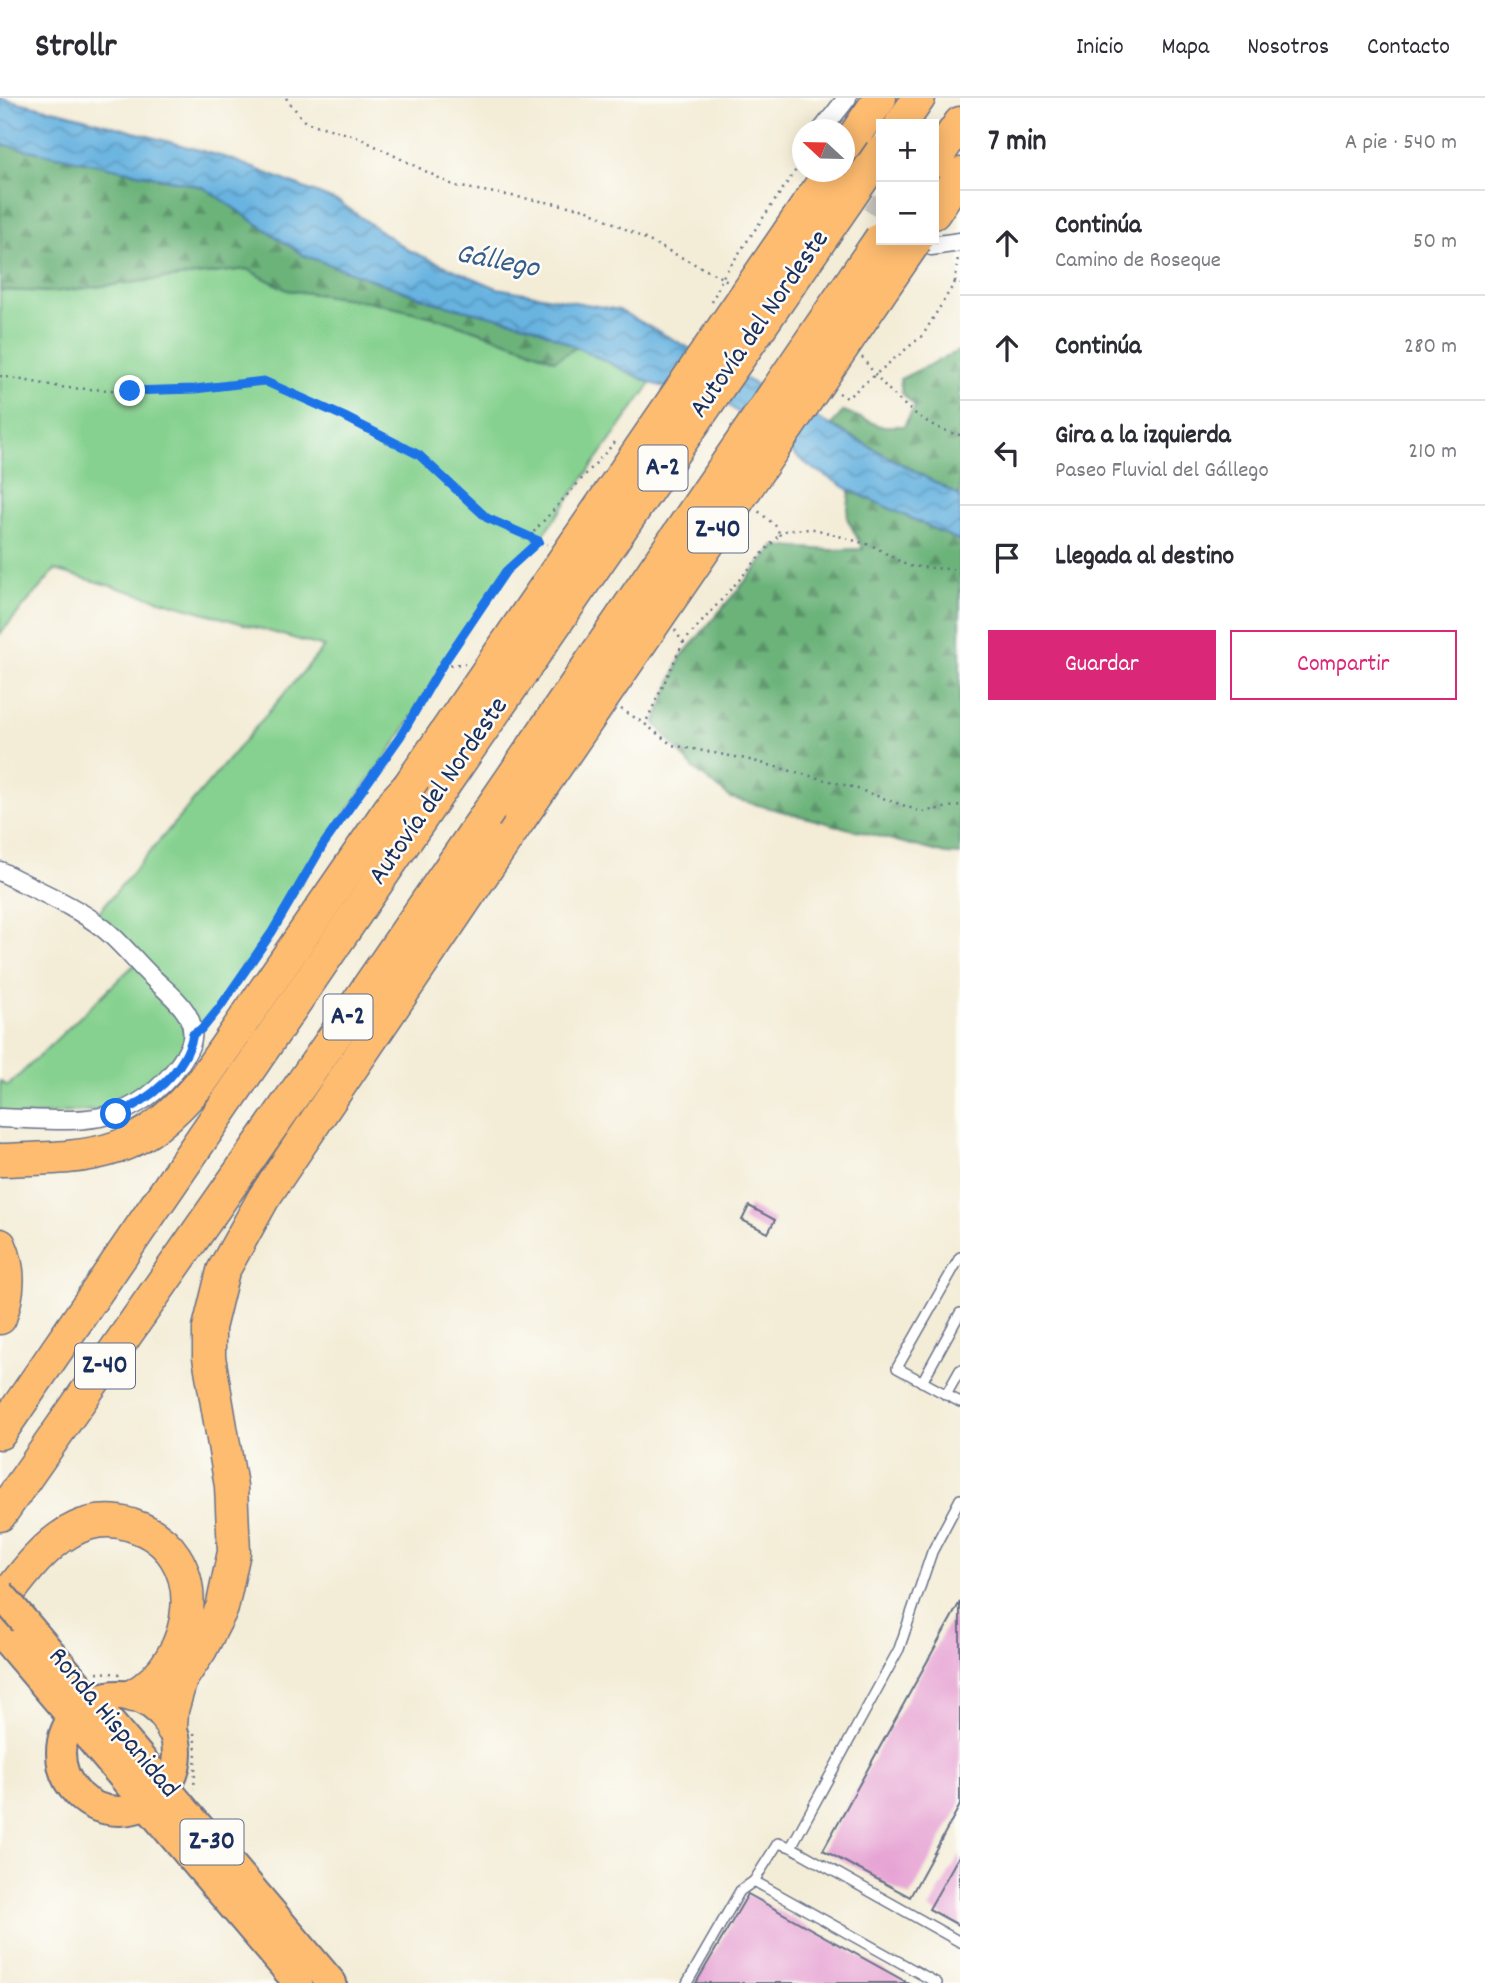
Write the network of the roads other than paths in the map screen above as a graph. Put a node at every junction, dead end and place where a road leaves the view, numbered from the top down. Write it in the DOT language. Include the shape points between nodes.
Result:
graph roads {
  1 [pos="867,101"];
  2 [pos="839,119"];
  3 [pos="960,122"];
  4 [pos="855,128"];
  5 [pos="876,159"];
  6 [pos="948,166"];
  7 [pos="823,182"];
  8 [pos="939,196"];
  9 [pos="960,242"];
  10 [pos="939,243"];
  11 [pos="876,245"];
  12 [pos="922,245"];
  13 [pos="408,787"];
  14 [pos="0,871"];
  15 [pos="482,875"];
  16 [pos="0,1118"];
  17 [pos="0,1160"];
  18 [pos="171,1184"];
  19 [pos="209,1216"];
  20 [pos="0,1245"];
  21 [pos="960,1257"];
  22 [pos="960,1314"];
  23 [pos="0,1318"];
  24 [pos="960,1370"];
  25 [pos="922,1382"];
  26 [pos="946,1395"];
  27 [pos="960,1402"];
  28 [pos="0,1433"];
  29 [pos="960,1499"];
  30 [pos="0,1515"];
  31 [pos="0,1593"];
  32 [pos="8,1626"];
  33 [pos="128,1685"];
  34 [pos="82,1710"];
  35 [pos="181,1726"];
  36 [pos="156,1796"];
  37 [pos="791,1847"];
  38 [pos="754,1881"];
  39 [pos="960,1942"];
  40 [pos="298,1983"];
  41 [pos="332,1983"];
  42 [pos="687,1983"];
  43 [pos="937,1983"];
  1 -- 2 [label="street"];
  1 -- 4 [label="highway"];
  3 -- 6 [label="highway"];
  5 -- 18 [label="highway, Autovía del Nordeste / A-2, bridge"];
  6 -- 8 [label="highway"];
  7 -- 13 [label="highway, bridge"];
  9 -- 10 [label="street"];
  11 -- 19 [label="highway, Autovía del Nordeste / A-2, bridge"];
  12 -- 15 [label="highway, Z-40, bridge"];
  13 -- 17 [label="highway" via="202,1080 172,1113 138,1139 112,1149"];
  13 -- 18 [label="highway" via="317,939 177,1146"];
  14 -- 16 [label="street" via="112,935 186,1012 193,1034 191,1045 170,1076 134,1107 74,1120"];
  15 -- 19 [label="highway, Z-40" via="433,931 286,1133"];
  15 -- 35 [label="highway" via="263,1199 223,1271 209,1328 209,1357 231,1486 234,1552 222,1608 181,1679 172,1710"];
  18 -- 28 [label="highway, Autovía del Nordeste / Z-40"];
  19 -- 30 [label="highway, Autovía del Nordeste / Z-40"];
  20 -- 23 [label="highway" via="8,1279"];
  21 -- 25 [label="lane" via="897,1368"];
  22 -- 25 [label="lane"];
  24 -- 26 [label="lane"];
  25 -- 26 [label="lane"];
  26 -- 27 [label="lane"];
  29 -- 37 [label="lane" via="932,1552 899,1649"];
  31 -- 32 [label="highway, Ronda Hispanidad / Z-30, bridge"];
  32 -- 33 [label="highway" via="41,1555 55,1541 93,1522 137,1527 159,1539 176,1558 188,1605 177,1649 163,1671 147,1686"];
  32 -- 34 [label="highway, Ronda Hispanidad / Z-30"];
  33 -- 34 [label="highway"];
  33 -- 35 [label="highway"];
  34 -- 36 [label="highway, Ronda Hispanidad / Z-30"];
  34 -- 36 [label="highway" via="62,1740 62,1764 71,1786 88,1802 111,1811 135,1809"];
  35 -- 36 [label="highway" via="174,1772"];
  36 -- 40 [label="highway, Ronda Hispanidad / Z-30"];
  36 -- 41 [label="highway, Ronda Hispanidad / Z-30"];
  37 -- 38 [label="lane" via="776,1844"];
  37 -- 39 [label="lane"];
  38 -- 42 [label="lane" via="740,1891"];
  38 -- 43 [label="lane"];
}
